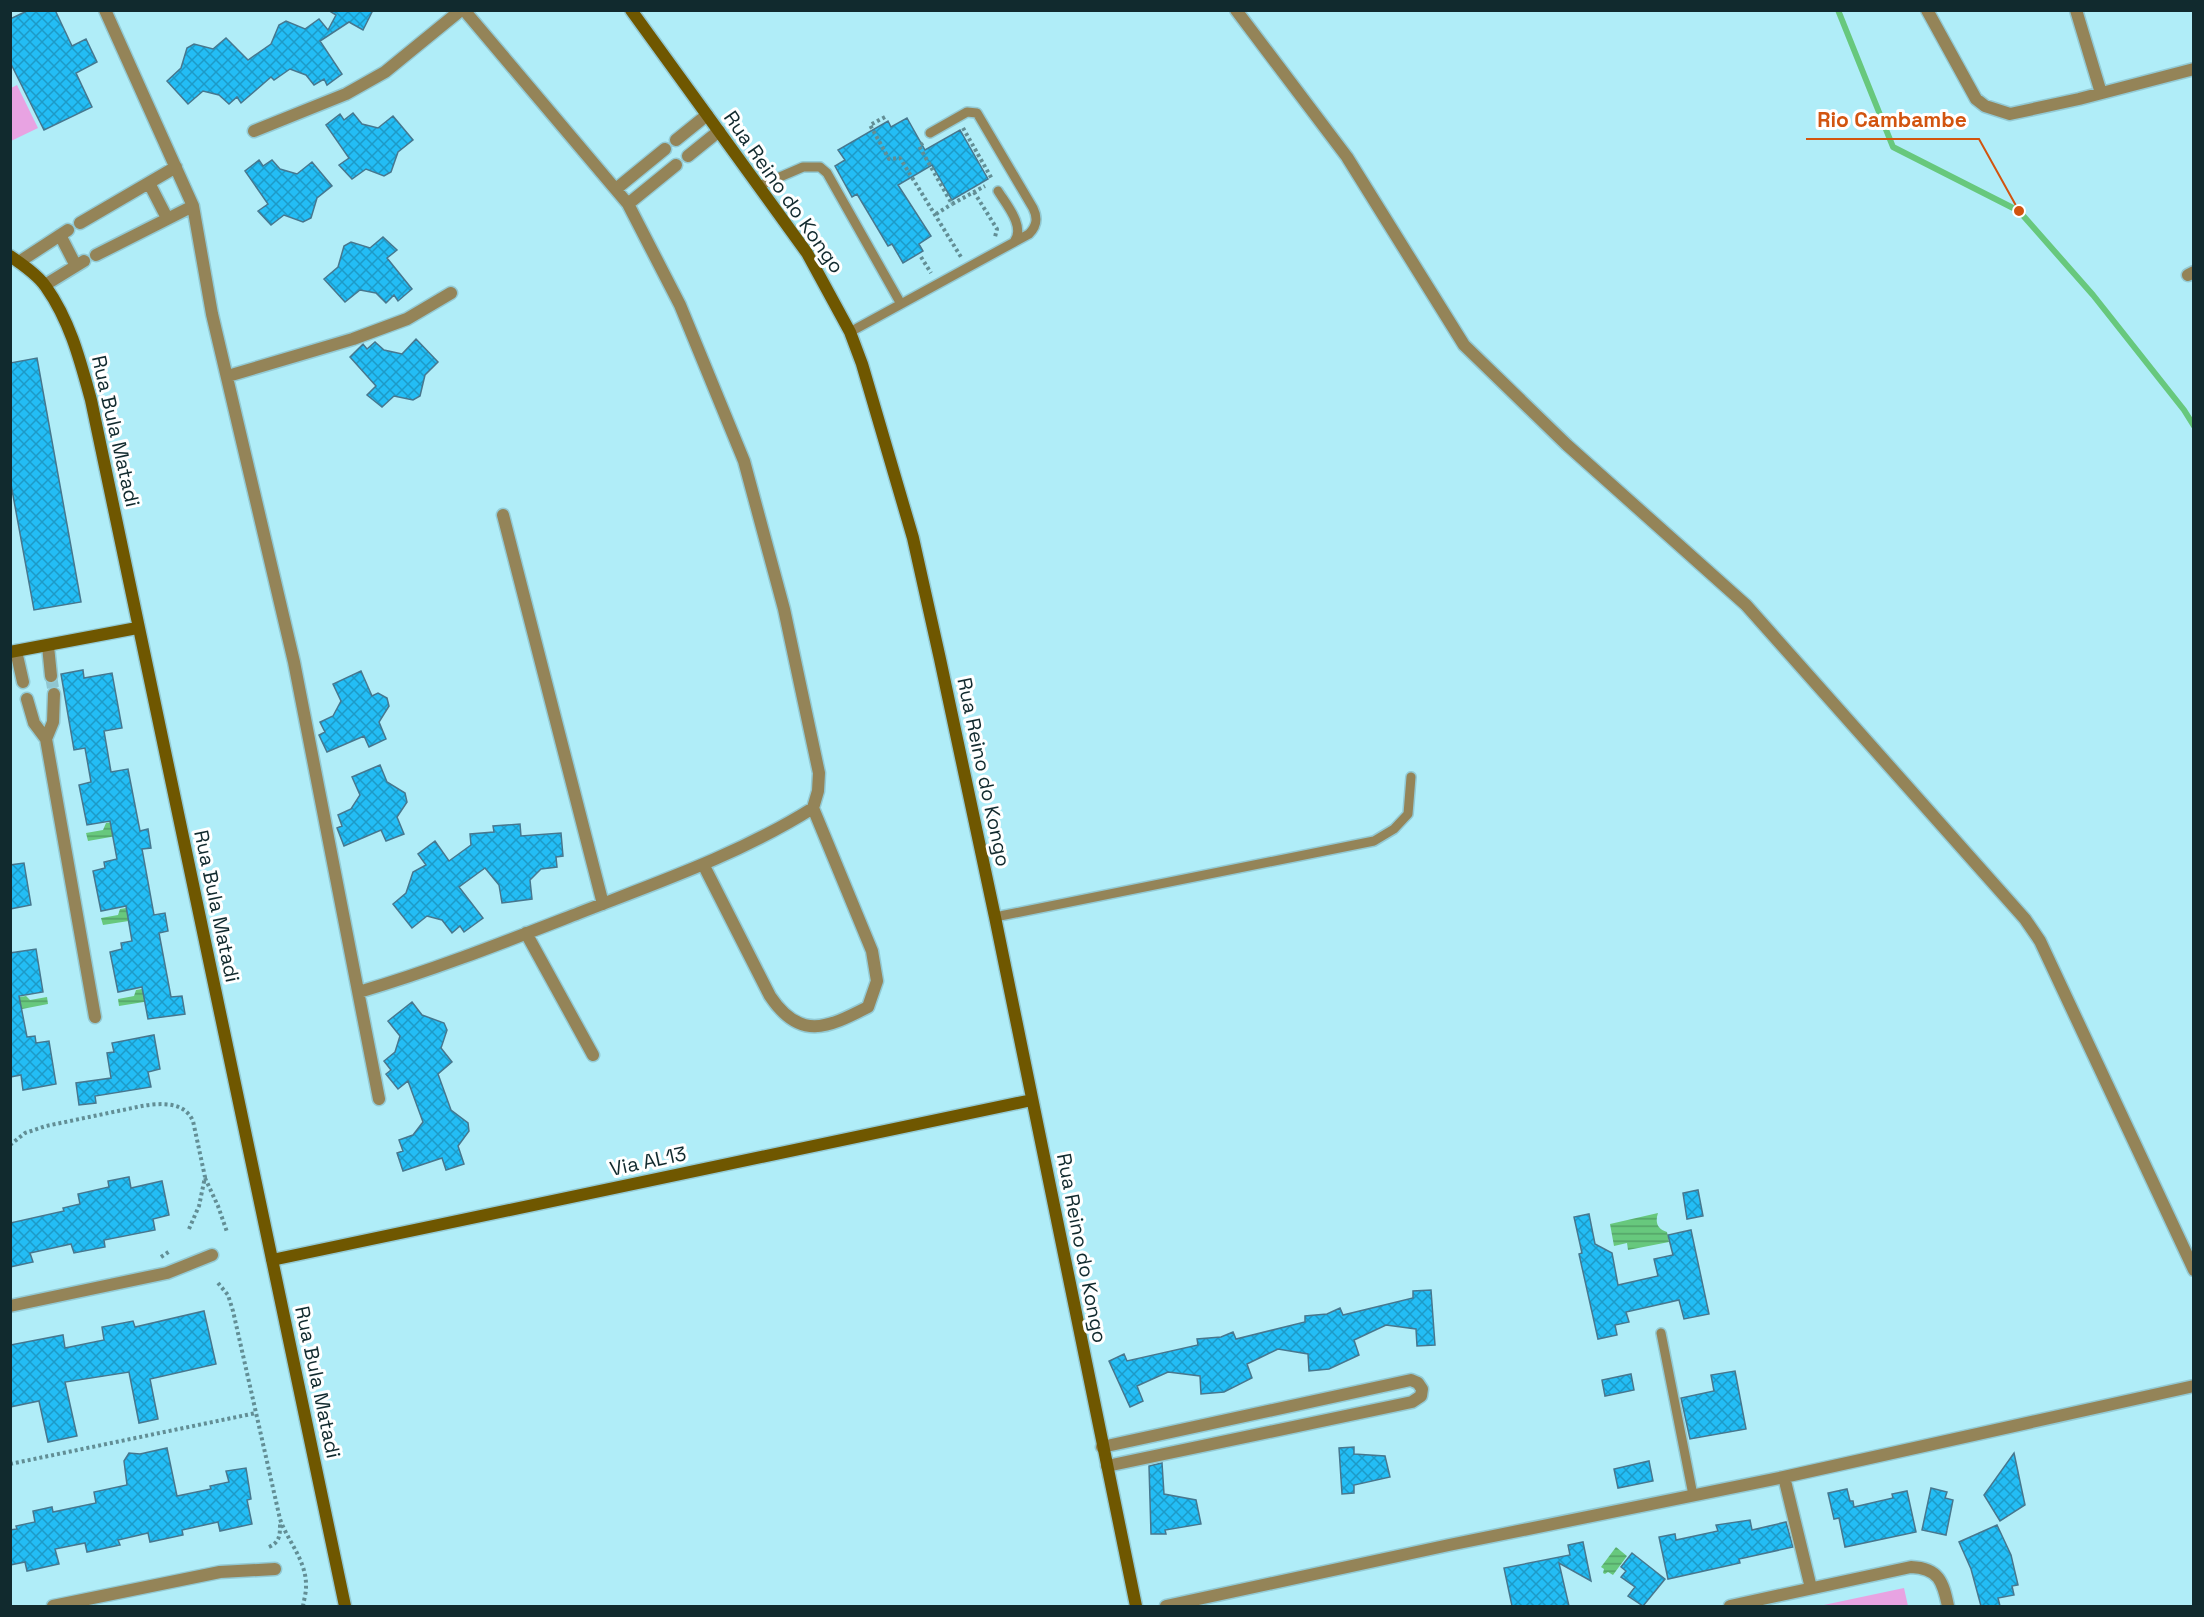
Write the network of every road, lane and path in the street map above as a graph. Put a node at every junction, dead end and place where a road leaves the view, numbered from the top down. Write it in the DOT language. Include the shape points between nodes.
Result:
graph roads {
  1 [pos="105,10"];
  2 [pos="462,10"];
  3 [pos="631,10"];
  4 [pos="1236,10"];
  5 [pos="1927,10"];
  6 [pos="2076,10"];
  7 [pos="2193,69"];
  8 [pos="2101,93"];
  9 [pos="707,115"];
  10 [pos="885,117"];
  11 [pos="960,122"];
  12 [pos="254,131"];
  13 [pos="719,131"];
  14 [pos="930,136"];
  15 [pos="676,140"];
  16 [pos="665,149"];
  17 [pos="688,156"];
  18 [pos="676,165"];
  19 [pos="176,167"];
  20 [pos="149,183"];
  21 [pos="759,186"];
  22 [pos="616,189"];
  23 [pos="998,191"];
  24 [pos="974,192"];
  25 [pos="628,204"];
  26 [pos="952,204"];
  27 [pos="193,206"];
  28 [pos="936,214"];
  29 [pos="167,218"];
  30 [pos="80,223"];
  31 [pos="1017,224"];
  32 [pos="1034,227"];
  33 [pos="991,242"];
  34 [pos="1011,243"];
  35 [pos="971,252"];
  36 [pos="921,257"];
  37 [pos="961,258"];
  38 [pos="15,259"];
  39 [pos="85,261"];
  40 [pos="951,263"];
  41 [pos="941,268"];
  42 [pos="931,274"];
  43 [pos="922,279"];
  44 [pos="45,285"];
  45 [pos="452,293"];
  46 [pos="901,303"];
  47 [pos="850,332"];
  48 [pos="228,376"];
  49 [pos="503,515"];
  50 [pos="137,628"];
  51 [pos="48,646"];
  52 [pos="13,652"];
  53 [pos="51,676"];
  54 [pos="23,681"];
  55 [pos="54,694"];
  56 [pos="27,699"];
  57 [pos="46,739"];
  58 [pos="1411,777"];
  59 [pos="813,808"];
  60 [pos="704,866"];
  61 [pos="603,904"];
  62 [pos="995,916"];
  63 [pos="526,933"];
  64 [pos="359,992"];
  65 [pos="95,1017"];
  66 [pos="593,1055"];
  67 [pos="380,1099"];
  68 [pos="1032,1100"];
  69 [pos="10,1145"];
  70 [pos="205,1177"];
  71 [pos="189,1229"];
  72 [pos="227,1232"];
  73 [pos="212,1255"];
  74 [pos="273,1260"];
  75 [pos="2193,1270"];
  76 [pos="218,1282"];
  77 [pos="10,1306"];
  78 [pos="1661,1333"];
  79 [pos="2193,1386"];
  80 [pos="256,1413"];
  81 [pos="1102,1447"];
  82 [pos="10,1464"];
  83 [pos="1107,1466"];
  84 [pos="1784,1477"];
  85 [pos="1693,1495"];
  86 [pos="280,1519"];
  87 [pos="269,1547"];
  88 [pos="274,1569"];
  89 [pos="342,1586"];
  90 [pos="1811,1588"];
  91 [pos="53,1606"];
  92 [pos="303,1606"];
  93 [pos="345,1606"];
  94 [pos="351,1606"];
  95 [pos="1136,1606"];
  96 [pos="1166,1606"];
  97 [pos="1733,1606"];
  98 [pos="1948,1606"];
  1 -- 19 [label="street"];
  2 -- 12 [label="street" via="385,72 355,89"];
  2 -- 22 [label="street"];
  3 -- 9 [label="street, Rua Reino do Kongo"];
  4 -- 75 [label="street" via="1347,157 1464,345 1567,445 1746,604 2025,919 2040,941"];
  5 -- 8 [label="street" via="1976,99 1985,106 2010,114"];
  6 -- 8 [label="street"];
  7 -- 8 [label="street"];
  9 -- 13 [label="street, Rua Reino do Kongo"];
  9 -- 15 [label="street"];
  10 -- 28 [label="path" via="870,125 889,159 900,158"];
  11 -- 24 [label="path" via="993,181"];
  13 -- 17 [label="street"];
  13 -- 21 [label="street, Rua Reino do Kongo"];
  14 -- 26 [label="path" via="919,146"];
  14 -- 32 [label="lane" via="967,112 977,113 1033,208"];
  16 -- 22 [label="street"];
  18 -- 25 [label="street"];
  19 -- 20 [label="street"];
  19 -- 27 [label="street"];
  20 -- 29 [label="street"];
  20 -- 30 [label="street"];
  21 -- 46 [label="lane" via="803,167 820,166"];
  21 -- 47 [label="street, Rua Reino do Kongo" via="807,253"];
  22 -- 25 [label="street"];
  23 -- 31 [label="lane"];
  24 -- 26 [label="path"];
  24 -- 33 [label="path" via="997,229"];
  25 -- 59 [label="street" via="680,305 744,460 811,729 819,773"];
  26 -- 28 [label="path"];
  27 -- 29 [label="street"];
  27 -- 48 [label="street" via="212,314"];
  28 -- 37 [label="path"];
  29 -- 39 [label="street"];
  31 -- 32 [label="lane" via="1025,230"];
  31 -- 34 [label="lane" via="1018,237"];
  32 -- 34 [label="lane"];
  34 -- 46 [label="lane"];
  35 -- 37 [label="path"];
  36 -- 42 [label="path"];
  37 -- 40 [label="path"];
  38 -- 39 [label="street" via="64,233"];
  38 -- 44 [label="street, Rua Bula Matadi"];
  39 -- 44 [label="street"];
  41 -- 42 [label="path"];
  42 -- 43 [label="path"];
  44 -- 50 [label="street, Rua Bula Matadi" via="76,344"];
  45 -- 48 [label="street" via="407,319"];
  46 -- 47 [label="lane"];
  47 -- 62 [label="street, Rua Reino do Kongo" via="913,538"];
  48 -- 64 [label="street" via="294,662"];
  49 -- 61 [label="street"];
  50 -- 51 [label="street"];
  50 -- 74 [label="street, Rua Bula Matadi"];
  51 -- 52 [label="street"];
  51 -- 53 [label="street"];
  52 -- 54 [label="street"];
  55 -- 57 [label="street" via="53,722"];
  56 -- 57 [label="street" via="34,723"];
  57 -- 65 [label="street"];
  58 -- 62 [label="lane" via="1408,814 1394,829 1374,841"];
  59 -- 60 [label="street" via="780,829"];
  59 -- 60 [label="street" via="872,951 877,981 868,1007 818,1027 796,1023 780,1010"];
  60 -- 61 [label="street"];
  61 -- 63 [label="street"];
  62 -- 68 [label="street, Rua Reino do Kongo"];
  63 -- 64 [label="street" via="442,966"];
  63 -- 66 [label="street"];
  64 -- 67 [label="street"];
  68 -- 74 [label="street, Via AL13"];
  68 -- 81 [label="street, Rua Reino do Kongo"];
  69 -- 70 [label="path" via="25,1133 46,1126 142,1106 175,1106 189,1113 193,1121"];
  70 -- 71 [label="path"];
  70 -- 72 [label="path"];
  73 -- 77 [label="street" via="167,1273"];
  74 -- 89 [label="street, Rua Bula Matadi"];
  76 -- 80 [label="path" via="233,1311"];
  78 -- 85 [label="lane"];
  79 -- 84 [label="street"];
  80 -- 82 [label="path"];
  80 -- 86 [label="path"];
  81 -- 83 [label="street, Rua Reino do Kongo"];
  81 -- 83 [label="street" via="1407,1381 1418,1383 1422,1389 1421,1396 1412,1401"];
  83 -- 95 [label="street, Rua Reino do Kongo"];
  84 -- 85 [label="street"];
  84 -- 90 [label="street"];
  85 -- 96 [label="street"];
  86 -- 87 [label="path" via="279,1539"];
  86 -- 92 [label="path" via="302,1565 306,1586"];
  88 -- 91 [label="street" via="220,1572"];
  89 -- 93 [label="street, Rua Bula Matadi"];
  89 -- 94 [label="street, Rua Bula Matadi"];
  90 -- 97 [label="street"];
  90 -- 98 [label="street" via="1921,1567 1938,1577"];
}
